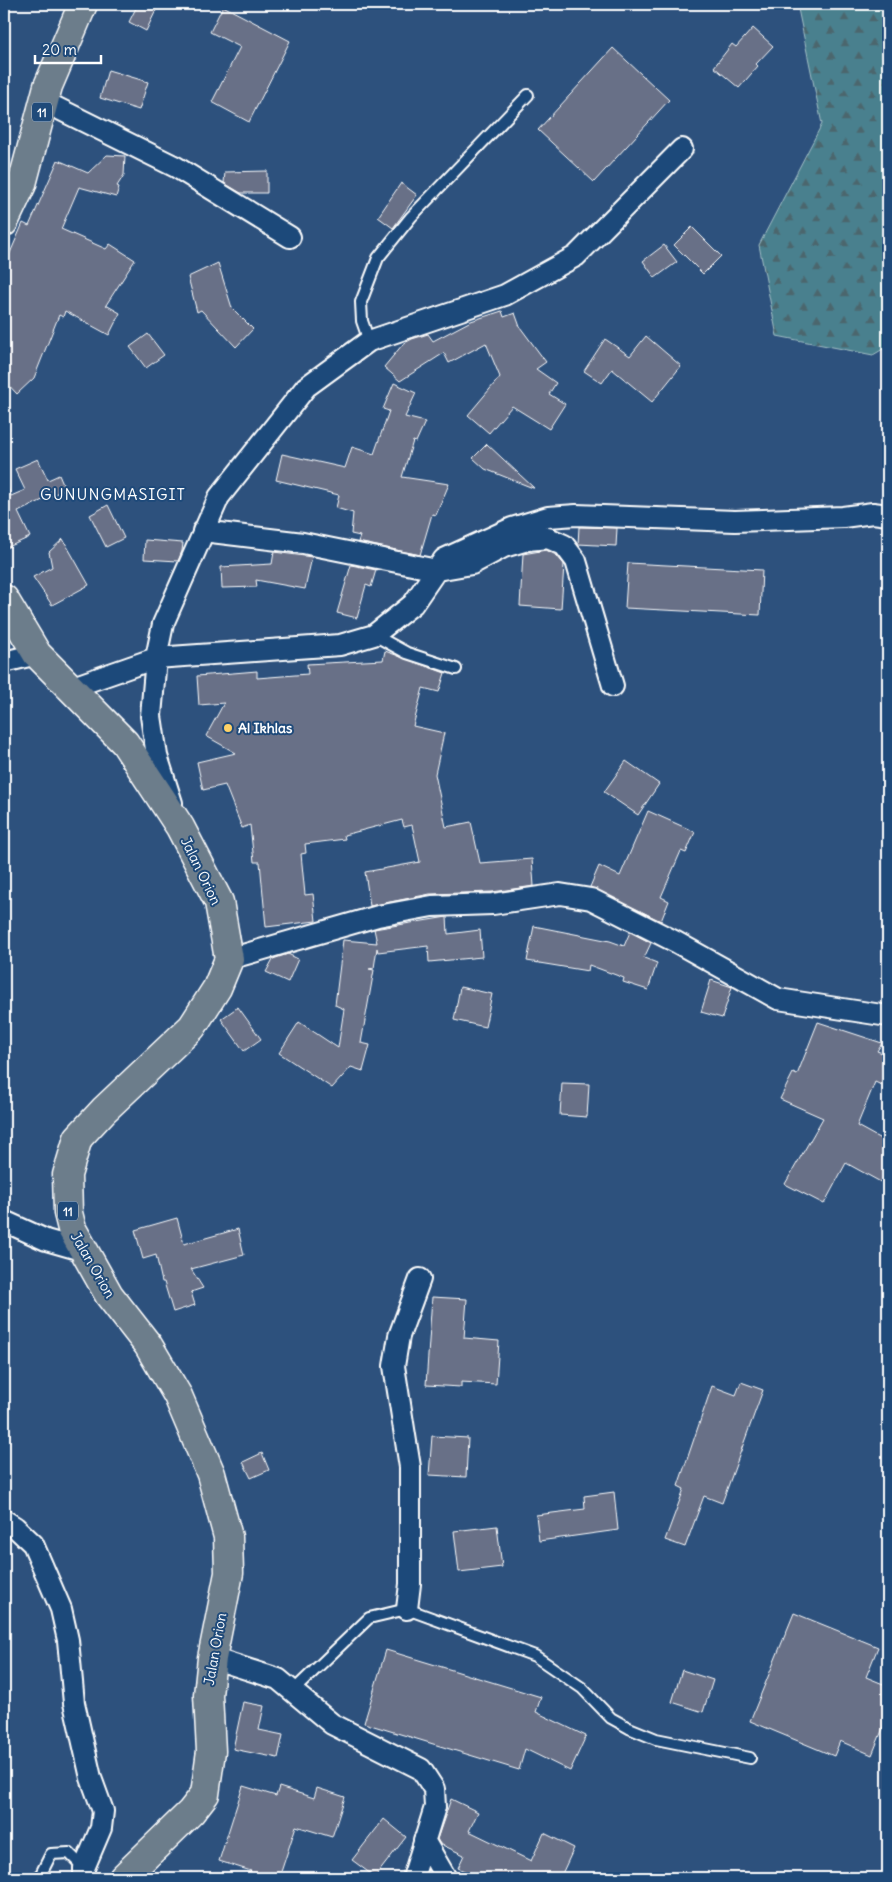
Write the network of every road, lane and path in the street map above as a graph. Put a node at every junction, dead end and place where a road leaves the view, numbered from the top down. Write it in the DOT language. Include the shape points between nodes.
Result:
graph roads {
  1 [pos="83,4"];
  2 [pos="528,95"];
  3 [pos="45,102"];
  4 [pos="682,149"];
  5 [pos="4,221"];
  6 [pos="290,237"];
  7 [pos="369,341"];
  8 [pos="888,515"];
  9 [pos="203,531"];
  10 [pos="437,570"];
  11 [pos="4,599"];
  12 [pos="374,635"];
  13 [pos="37,654"];
  14 [pos="156,658"];
  15 [pos="4,662"];
  16 [pos="456,669"];
  17 [pos="613,686"];
  18 [pos="70,688"];
  19 [pos="180,827"];
  20 [pos="229,959"];
  21 [pos="888,1016"];
  22 [pos="4,1221"];
  23 [pos="82,1250"];
  24 [pos="420,1279"];
  25 [pos="4,1520"];
  26 [pos="407,1609"];
  27 [pos="212,1658"];
  28 [pos="293,1692"];
  29 [pos="750,1758"];
  30 [pos="424,1840"];
  31 [pos="84,1873"];
  32 [pos="39,1878"];
  33 [pos="123,1878"];
  34 [pos="413,1878"];
  35 [pos="446,1878"];
  1 -- 3 [label="highway, 11" via="48,86"];
  2 -- 7 [label="lane" via="412,217 378,258 361,302 362,322"];
  3 -- 5 [label="highway, 11" via="22,184"];
  3 -- 6 [label="street" via="176,167"];
  4 -- 7 [label="street" via="576,256 505,295"];
  7 -- 9 [label="street" via="306,387 219,497"];
  8 -- 10 [label="street" via="874,513 843,518 735,521 576,515 548,517 512,528 444,559"];
  9 -- 10 [label="street" via="303,543"];
  9 -- 14 [label="street" via="163,624"];
  10 -- 12 [label="street" via="413,604"];
  10 -- 17 [label="street" via="472,564 504,547 528,540 548,538 564,545 576,561"];
  11 -- 13 [label="highway, Jalan Orion"];
  12 -- 14 [label="street" via="340,645"];
  12 -- 16 [label="lane" via="408,653"];
  13 -- 15 [label="street"];
  13 -- 18 [label="highway, Jalan Orion"];
  14 -- 18 [label="street"];
  14 -- 19 [label="street" via="151,716 157,756"];
  18 -- 19 [label="highway, Jalan Orion" via="125,743"];
  19 -- 20 [label="highway, Jalan Orion" via="219,902"];
  20 -- 21 [label="street" via="378,916 432,906 493,904 560,894 592,899 778,999"];
  20 -- 23 [label="highway, Jalan Orion / 11" via="218,988 192,1027 78,1138 67,1175 68,1213"];
  22 -- 23 [label="street" via="46,1240"];
  23 -- 27 [label="highway, Jalan Orion / 11" via="109,1295 148,1345 178,1396 211,1474 228,1537 229,1574"];
  24 -- 26 [label="street" via="399,1336 394,1366 410,1467"];
  25 -- 31 [label="street" via="33,1544 61,1609 68,1640 74,1702 103,1811 101,1828"];
  26 -- 28 [label="lane" via="369,1618"];
  26 -- 29 [label="lane" via="535,1656 582,1688 611,1718 628,1728 656,1739"];
  27 -- 28 [label="street" via="278,1680"];
  27 -- 33 [label="highway, Jalan Orion / 11" via="208,1695 211,1751 205,1794 191,1812"];
  28 -- 30 [label="street" via="332,1724 421,1769 434,1789 435,1808"];
  30 -- 34 [label="street"];
  30 -- 35 [label="street"];
  31 -- 32 [label="lane" via="69,1853 51,1854"];
}
